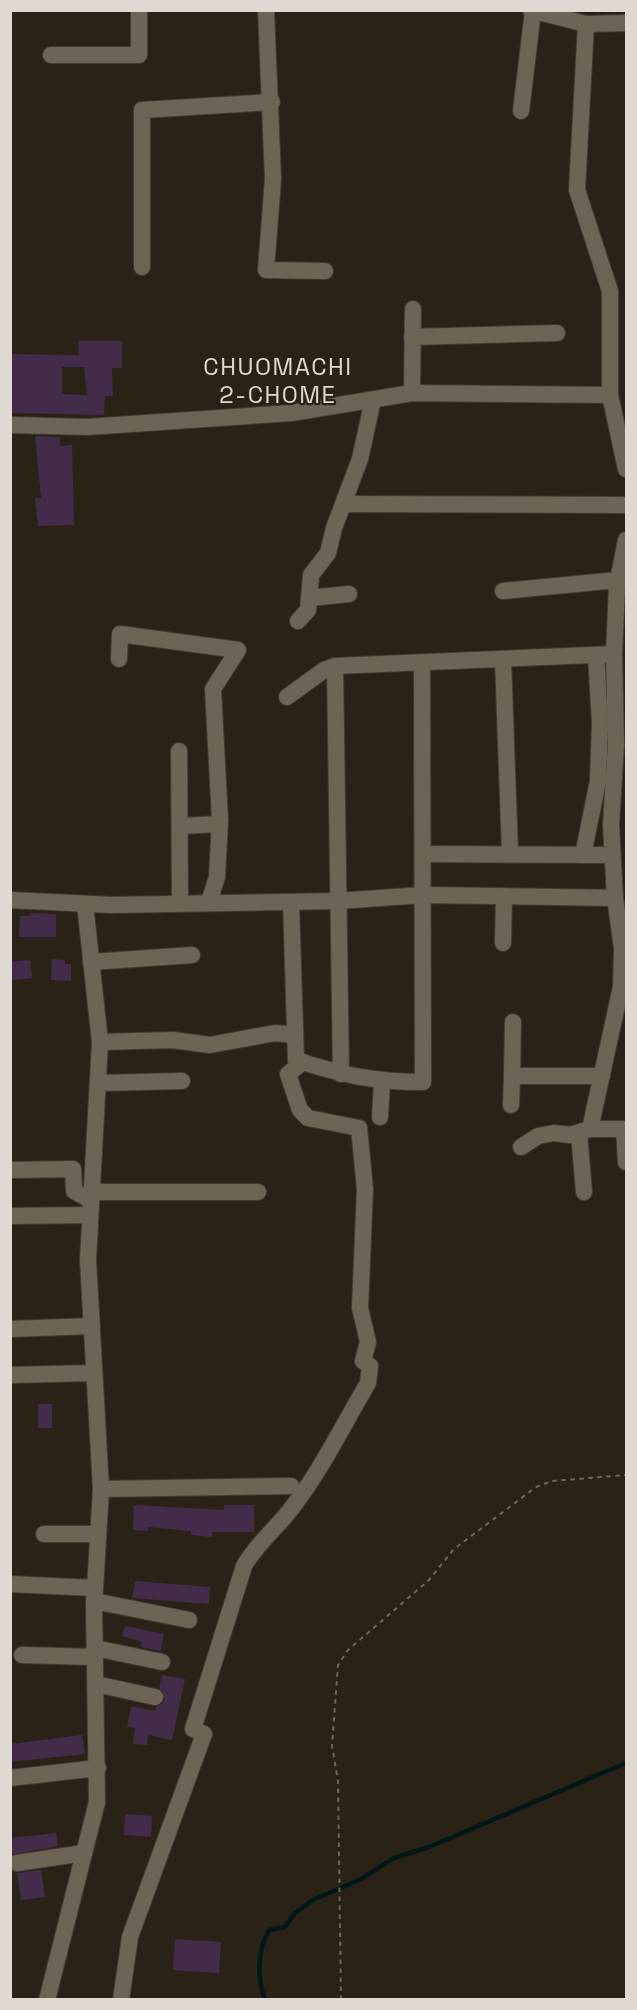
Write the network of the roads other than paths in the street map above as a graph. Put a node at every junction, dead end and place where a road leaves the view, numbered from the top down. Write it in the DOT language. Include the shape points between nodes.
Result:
graph roads {
  1 [pos="140,10"];
  2 [pos="266,10"];
  3 [pos="537,11"];
  4 [pos="590,19"];
  5 [pos="627,23"];
  6 [pos="51,55"];
  7 [pos="272,102"];
  8 [pos="521,111"];
  9 [pos="142,267"];
  10 [pos="325,271"];
  11 [pos="413,309"];
  12 [pos="557,333"];
  13 [pos="412,337"];
  14 [pos="412,393"];
  15 [pos="610,394"];
  16 [pos="373,400"];
  17 [pos="10,425"];
  18 [pos="627,469"];
  19 [pos="344,504"];
  20 [pos="627,505"];
  21 [pos="627,540"];
  22 [pos="618,580"];
  23 [pos="503,591"];
  24 [pos="349,594"];
  25 [pos="309,598"];
  26 [pos="622,601"];
  27 [pos="298,621"];
  28 [pos="614,654"];
  29 [pos="596,655"];
  30 [pos="119,659"];
  31 [pos="503,659"];
  32 [pos="422,664"];
  33 [pos="335,666"];
  34 [pos="621,687"];
  35 [pos="287,697"];
  36 [pos="621,734"];
  37 [pos="179,752"];
  38 [pos="620,796"];
  39 [pos="219,824"];
  40 [pos="180,826"];
  41 [pos="510,853"];
  42 [pos="425,854"];
  43 [pos="583,855"];
  44 [pos="612,855"];
  45 [pos="423,895"];
  46 [pos="504,896"];
  47 [pos="615,898"];
  48 [pos="10,900"];
  49 [pos="337,901"];
  50 [pos="209,902"];
  51 [pos="291,902"];
  52 [pos="180,903"];
  53 [pos="85,904"];
  54 [pos="503,943"];
  55 [pos="192,955"];
  56 [pos="91,962"];
  57 [pos="513,1022"];
  58 [pos="295,1035"];
  59 [pos="100,1042"];
  60 [pos="303,1062"];
  61 [pos="341,1074"];
  62 [pos="512,1076"];
  63 [pos="602,1076"];
  64 [pos="182,1081"];
  65 [pos="382,1082"];
  66 [pos="98,1083"];
  67 [pos="511,1105"];
  68 [pos="380,1117"];
  69 [pos="625,1129"];
  70 [pos="584,1131"];
  71 [pos="521,1147"];
  72 [pos="627,1162"];
  73 [pos="10,1170"];
  74 [pos="258,1192"];
  75 [pos="584,1192"];
  76 [pos="90,1202"];
  77 [pos="10,1216"];
  78 [pos="92,1326"];
  79 [pos="10,1329"];
  80 [pos="94,1373"];
  81 [pos="10,1376"];
  82 [pos="291,1486"];
  83 [pos="101,1489"];
  84 [pos="44,1534"];
  85 [pos="98,1534"];
  86 [pos="10,1584"];
  87 [pos="95,1594"];
  88 [pos="189,1620"];
  89 [pos="95,1652"];
  90 [pos="22,1655"];
  91 [pos="162,1662"];
  92 [pos="96,1684"];
  93 [pos="155,1697"];
  94 [pos="98,1768"];
  95 [pos="10,1778"];
  96 [pos="84,1853"];
  97 [pos="17,1863"];
  98 [pos="47,2000"];
  99 [pos="121,2000"];
  1 -- 6 [label="street" via="139,55"];
  2 -- 7 [label="street"];
  3 -- 4 [label="street"];
  3 -- 8 [label="street"];
  4 -- 5 [label="street"];
  4 -- 15 [label="street" via="577,190 610,291"];
  7 -- 9 [label="street" via="142,110"];
  7 -- 10 [label="street" via="273,179 266,270"];
  11 -- 13 [label="street"];
  12 -- 13 [label="street"];
  13 -- 14 [label="street"];
  14 -- 15 [label="street"];
  14 -- 16 [label="street"];
  15 -- 18 [label="street"];
  16 -- 17 [label="street" via="291,413 87,427"];
  16 -- 19 [label="street" via="360,459"];
  19 -- 20 [label="street"];
  19 -- 25 [label="street" via="328,553 311,575"];
  21 -- 22 [label="street"];
  22 -- 23 [label="street"];
  22 -- 26 [label="street"];
  24 -- 25 [label="street"];
  25 -- 27 [label="street" via="308,610"];
  26 -- 28 [label="street"];
  28 -- 29 [label="street"];
  28 -- 34 [label="street"];
  29 -- 31 [label="street"];
  29 -- 43 [label="street" via="598,781"];
  30 -- 39 [label="street" via="120,634 238,650 213,689"];
  31 -- 32 [label="street"];
  31 -- 41 [label="street"];
  32 -- 33 [label="street"];
  32 -- 42 [label="street"];
  33 -- 35 [label="street"];
  33 -- 49 [label="street"];
  34 -- 36 [label="street"];
  36 -- 38 [label="street"];
  37 -- 40 [label="street"];
  38 -- 44 [label="street"];
  39 -- 40 [label="street"];
  39 -- 50 [label="street" via="217,877"];
  40 -- 52 [label="street"];
  41 -- 42 [label="street"];
  41 -- 43 [label="street"];
  42 -- 45 [label="street"];
  43 -- 44 [label="street"];
  44 -- 47 [label="street"];
  45 -- 46 [label="street"];
  45 -- 49 [label="street"];
  45 -- 65 [label="street" via="423,1082"];
  46 -- 47 [label="street"];
  46 -- 54 [label="street"];
  47 -- 63 [label="street" via="622,948 621,987"];
  48 -- 53 [label="street"];
  49 -- 51 [label="street"];
  49 -- 61 [label="street"];
  50 -- 51 [label="street"];
  50 -- 52 [label="street"];
  51 -- 58 [label="street"];
  52 -- 53 [label="street"];
  53 -- 56 [label="street"];
  55 -- 56 [label="street"];
  56 -- 59 [label="street"];
  57 -- 62 [label="street"];
  58 -- 59 [label="street" via="274,1033 210,1045 173,1040"];
  58 -- 60 [label="street" via="296,1060"];
  59 -- 66 [label="street"];
  60 -- 61 [label="street"];
  60 -- 99 [label="street" via="288,1074 300,1110 308,1118 359,1128 365,1189 360,1308 368,1342 363,1361 370,1366 368,1383 312,1480 290,1511 252,1551 244,1566 193,1729 204,1734 130,1937"];
  61 -- 65 [label="street"];
  62 -- 63 [label="street"];
  62 -- 67 [label="street"];
  63 -- 70 [label="street"];
  64 -- 66 [label="street"];
  65 -- 68 [label="street"];
  66 -- 76 [label="street"];
  69 -- 70 [label="street"];
  69 -- 72 [label="street"];
  70 -- 71 [label="street" via="538,1136"];
  70 -- 75 [label="street"];
  73 -- 76 [label="street" via="73,1169 74,1191"];
  74 -- 76 [label="street"];
  76 -- 77 [label="street"];
  76 -- 78 [label="street"];
  78 -- 79 [label="street"];
  78 -- 80 [label="street"];
  80 -- 81 [label="street"];
  80 -- 83 [label="street"];
  82 -- 83 [label="street"];
  83 -- 85 [label="street"];
  84 -- 85 [label="street"];
  85 -- 87 [label="street"];
  86 -- 87 [label="street"];
  87 -- 88 [label="street"];
  87 -- 89 [label="street"];
  89 -- 90 [label="street"];
  89 -- 91 [label="street"];
  89 -- 92 [label="street"];
  92 -- 93 [label="street"];
  92 -- 94 [label="street"];
  94 -- 95 [label="street"];
  94 -- 96 [label="street" via="97,1802"];
  96 -- 97 [label="street"];
  96 -- 98 [label="street"];
}
